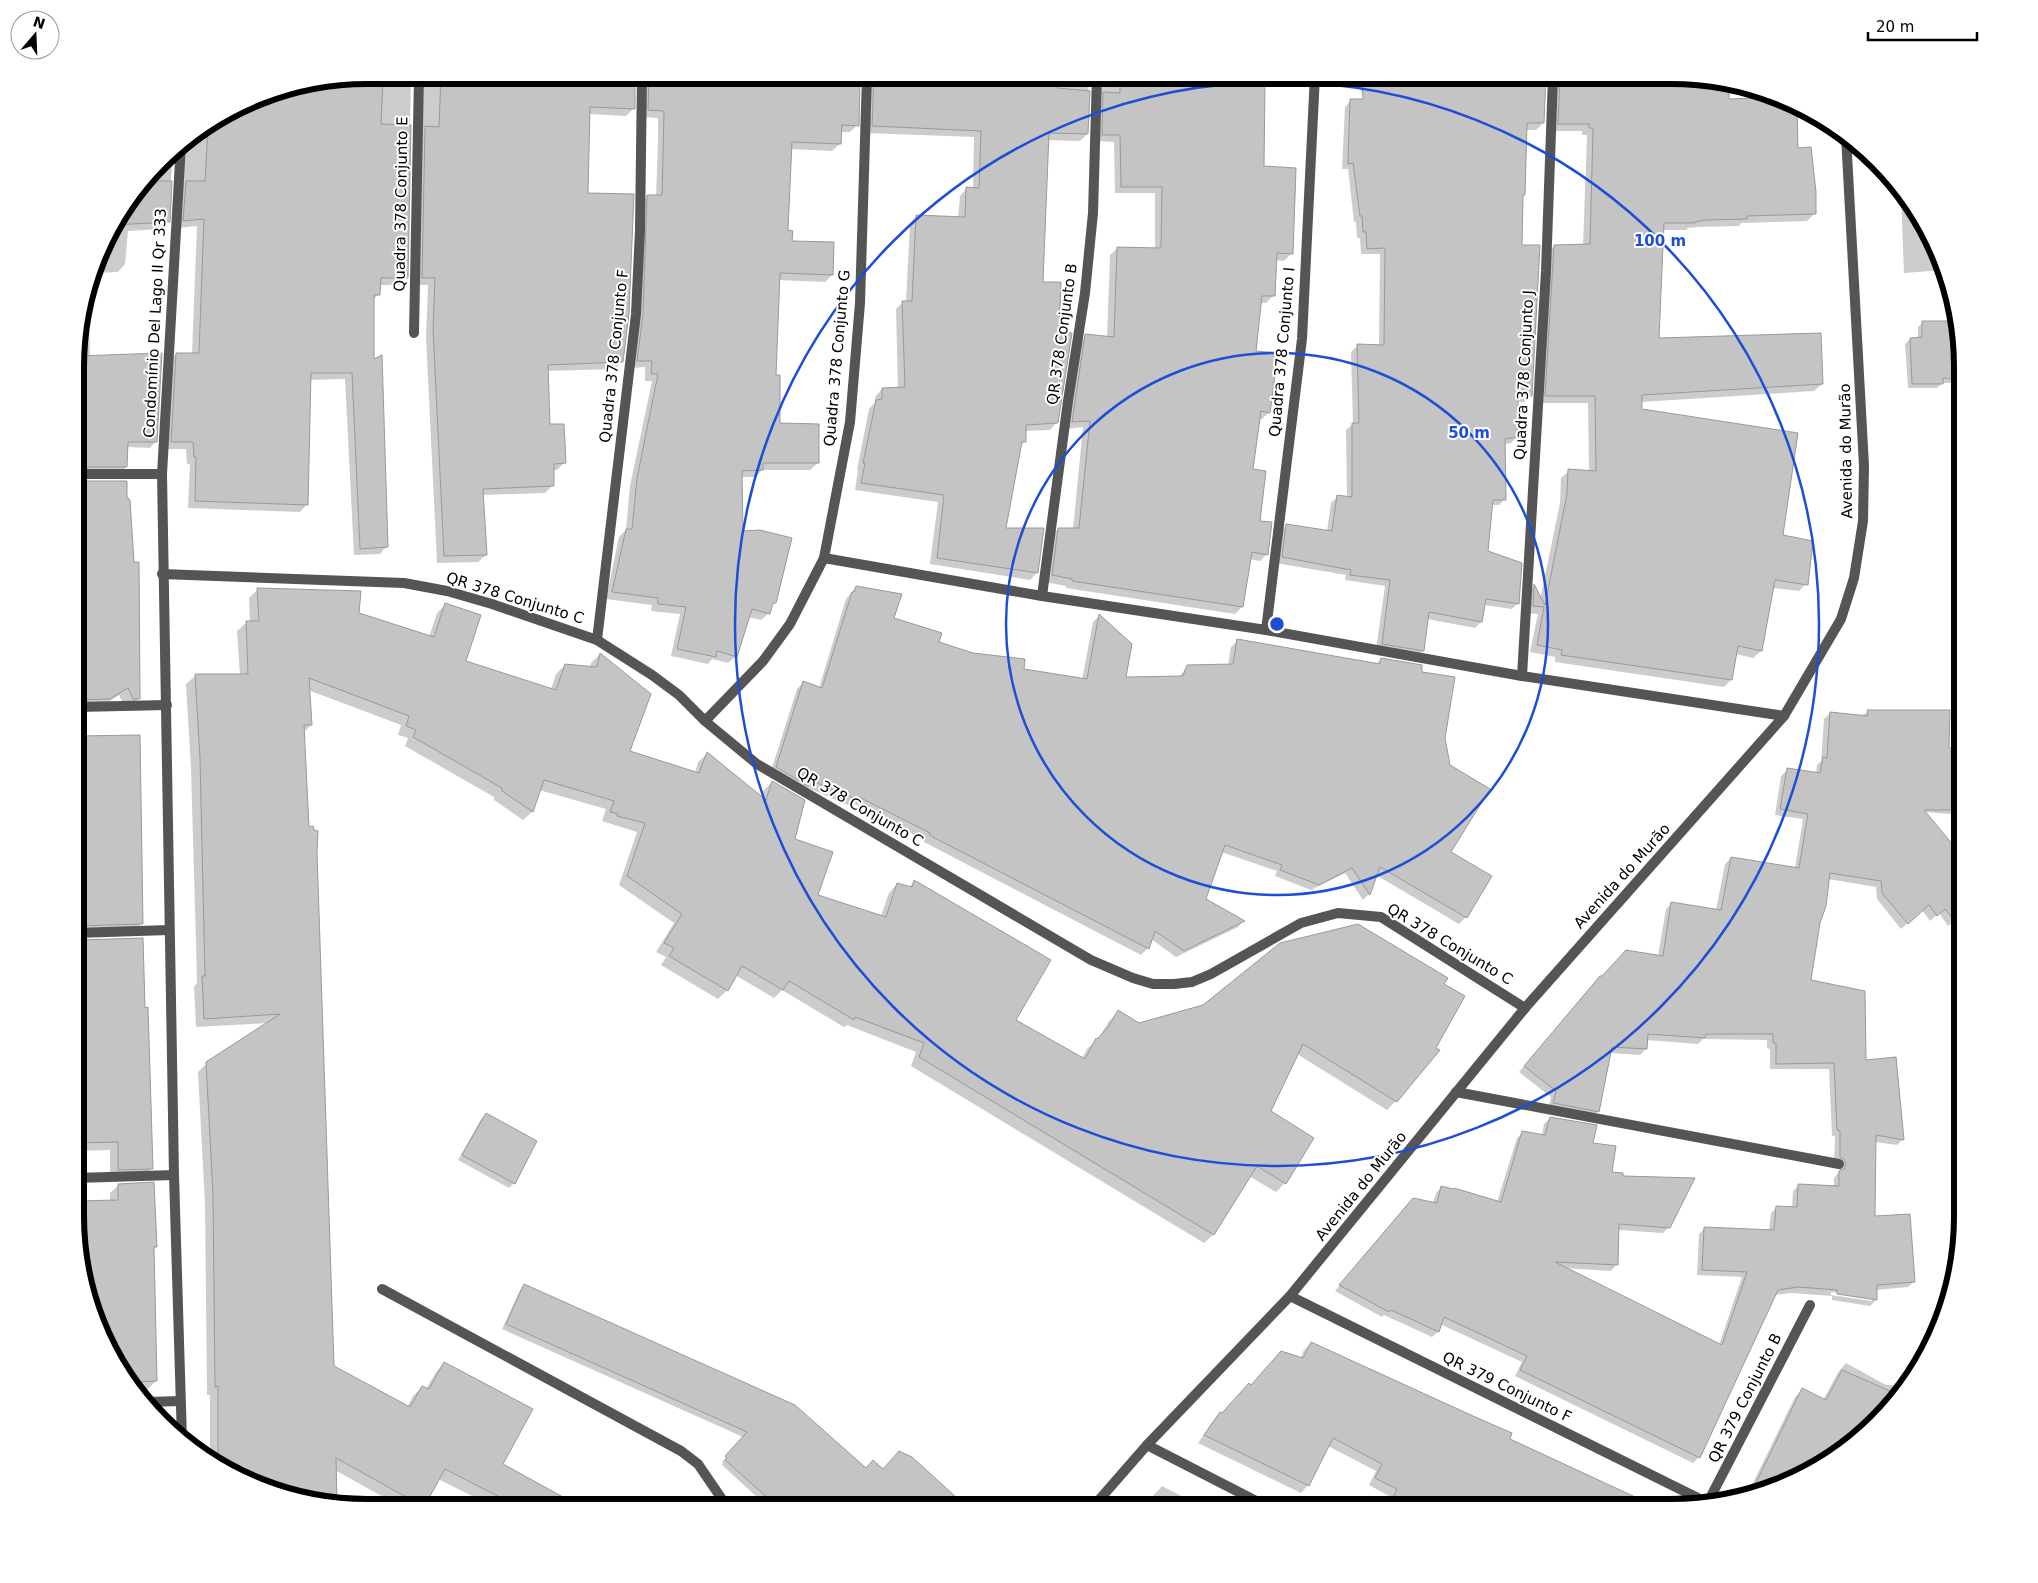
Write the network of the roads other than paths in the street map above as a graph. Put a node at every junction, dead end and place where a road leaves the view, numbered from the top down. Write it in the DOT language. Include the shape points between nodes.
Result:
graph roads {
  1 [pos="419,84"];
  2 [pos="642,84"];
  3 [pos="867,84"];
  4 [pos="1097,84"];
  5 [pos="1315,84"];
  6 [pos="1553,84"];
  7 [pos="1846,145"];
  8 [pos="180,154"];
  9 [pos="414,333"];
  10 [pos="84,474"];
  11 [pos="162,474"];
  12 [pos="824,558"];
  13 [pos="162,574"];
  14 [pos="1042,596"];
  15 [pos="1266,630"];
  16 [pos="597,640"];
  17 [pos="1522,676"];
  18 [pos="167,705"];
  19 [pos="84,707"];
  20 [pos="1784,716"];
  21 [pos="705,721"];
  22 [pos="169,930"];
  23 [pos="84,933"];
  24 [pos="1526,1008"];
  25 [pos="1456,1092"];
  26 [pos="1839,1164"];
  27 [pos="174,1175"];
  28 [pos="84,1178"];
  29 [pos="382,1289"];
  30 [pos="1290,1296"];
  31 [pos="1810,1305"];
  32 [pos="180,1401"];
  33 [pos="153,1402"];
  34 [pos="181,1430"];
  35 [pos="1147,1445"];
  36 [pos="1713,1496"];
  37 [pos="1697,1498"];
  38 [pos="722,1499"];
  39 [pos="1100,1499"];
  40 [pos="1252,1499"];
  1 -- 9 [label="street, Quadra 378 Conjunto E"];
  2 -- 16 [label="street, Quadra 378 Conjunto F" via="636,314"];
  3 -- 12 [label="street, Quadra 378 Conjunto G" via="860,303 850,422"];
  4 -- 14 [label="street, QR 378 Conjunto B" via="1093,213 1085,293"];
  5 -- 15 [label="street, Quadra 378 Conjunto I" via="1302,339"];
  6 -- 17 [label="street, Quadra 378 Conjunto J" via="1546,271"];
  7 -- 20 [label="street, Avenida do Murão" via="1864,466 1863,521 1854,578 1841,619"];
  8 -- 11 [label="street, Condomínio Del Lago II Qr 333"];
  10 -- 11 [label="street"];
  11 -- 13 [label="street, Condomínio Del Lago II Qr 333"];
  12 -- 14 [label="street"];
  12 -- 21 [label="street, Quadra 378 Conjunto G" via="790,624 763,661"];
  13 -- 16 [label="street, QR 378 Conjunto C" via="404,583 492,604"];
  13 -- 18 [label="street, Condomínio Del Lago II Qr 333"];
  14 -- 15 [label="street"];
  15 -- 17 [label="street"];
  16 -- 21 [label="street, QR 378 Conjunto C" via="679,695"];
  17 -- 20 [label="street"];
  18 -- 19 [label="street"];
  18 -- 22 [label="street, Condomínio Del Lago II Qr 333"];
  20 -- 24 [label="street, Avenida do Murão"];
  21 -- 24 [label="street, QR 378 Conjunto C" via="757,764 1092,960 1133,978 1153,984 1192,982 1301,923 1338,913 1381,917"];
  22 -- 23 [label="street"];
  22 -- 27 [label="street, Condomínio Del Lago II Qr 333"];
  24 -- 25 [label="street, Avenida do Murão"];
  25 -- 26 [label="street"];
  25 -- 30 [label="street, Avenida do Murão"];
  27 -- 28 [label="street"];
  27 -- 32 [label="street, Condomínio Del Lago II Qr 333"];
  29 -- 38 [label="street" via="681,1451 698,1464"];
  30 -- 35 [label="street, Avenida do Murão"];
  30 -- 37 [label="street, QR 379 Conjunto F"];
  31 -- 36 [label="street, QR 379 Conjunto B"];
  32 -- 33 [label="street"];
  32 -- 34 [label="street, Condomínio Del Lago II Qr 333"];
  35 -- 39 [label="street, Avenida do Murão"];
  35 -- 40 [label="street"];
}
